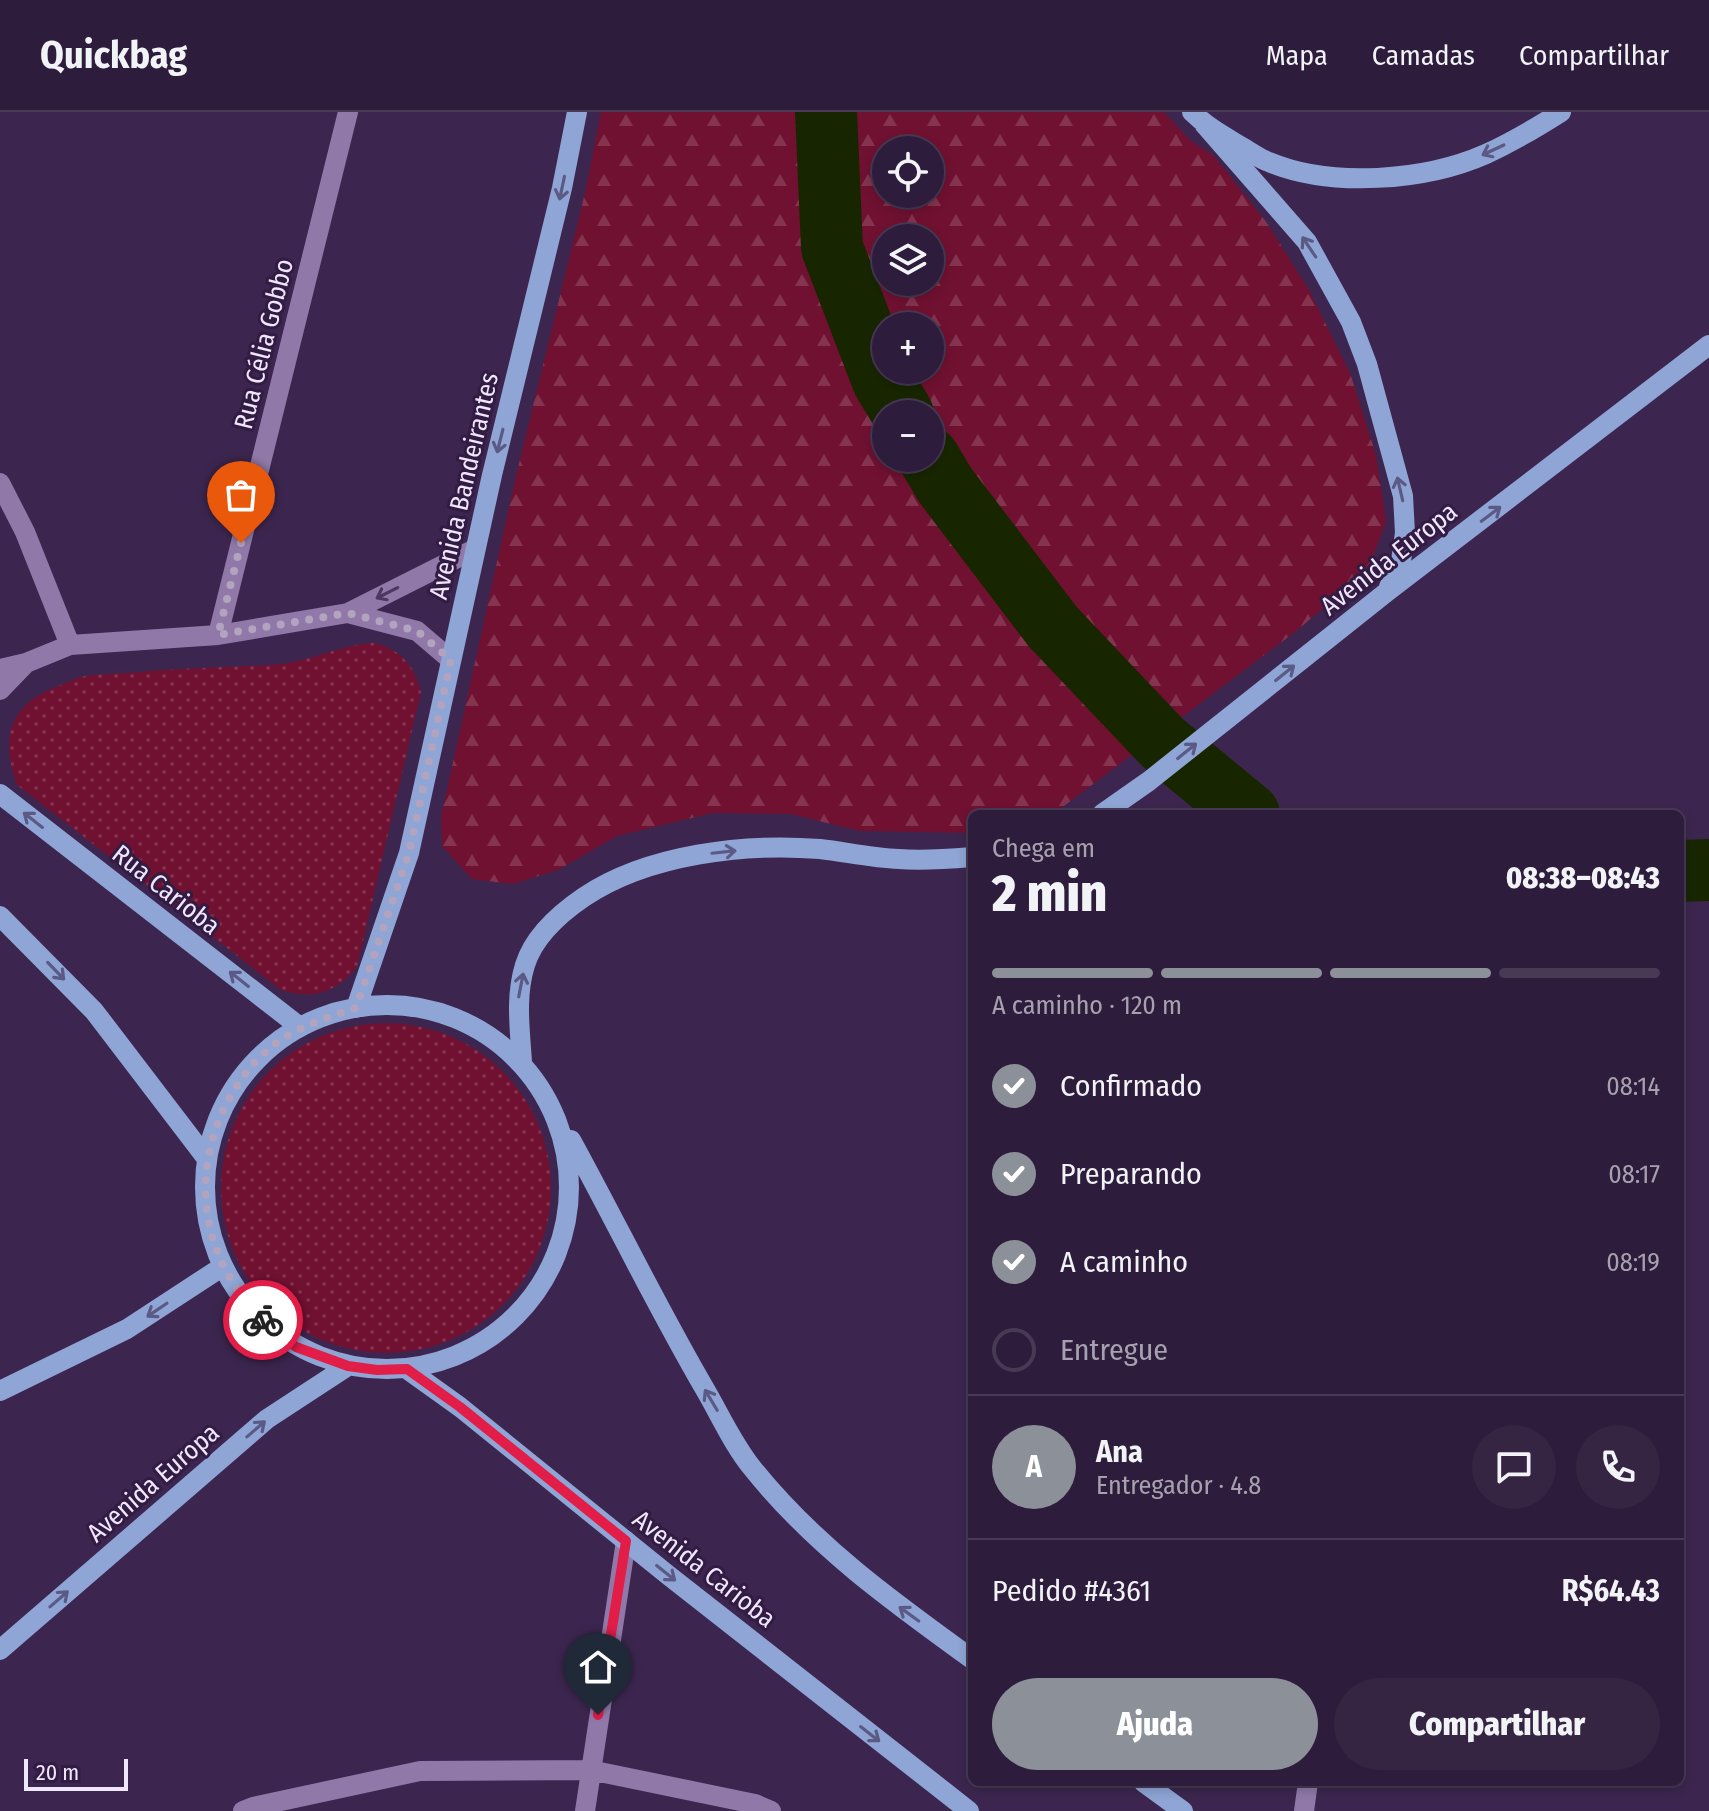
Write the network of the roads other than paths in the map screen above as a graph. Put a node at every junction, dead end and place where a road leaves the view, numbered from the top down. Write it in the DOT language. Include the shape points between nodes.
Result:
graph roads {
  1 [pos="348,112"];
  2 [pos="577,112"];
  3 [pos="1561,112"];
  4 [pos="1198,118"];
  5 [pos="1709,345"];
  6 [pos="0,483"];
  7 [pos="475,549"];
  8 [pos="1388,591"];
  9 [pos="348,613"];
  10 [pos="218,635"];
  11 [pos="70,645"];
  12 [pos="451,660"];
  13 [pos="26,663"];
  14 [pos="0,669"];
  15 [pos="0,690"];
  16 [pos="0,794"];
  17 [pos="1108,810"];
  18 [pos="968,857"];
  19 [pos="0,916"];
  20 [pos="356,1008"];
  21 [pos="300,1027"];
  22 [pos="522,1062"];
  23 [pos="551,1105"];
  24 [pos="207,1159"];
  25 [pos="222,1267"];
  26 [pos="348,1366"];
  27 [pos="407,1369"];
  28 [pos="0,1391"];
  29 [pos="626,1541"];
  30 [pos="0,1650"];
  31 [pos="968,1656"];
  32 [pos="590,1770"];
  33 [pos="1149,1786"];
  34 [pos="1307,1786"];
  35 [pos="243,1811"];
  36 [pos="585,1811"];
  37 [pos="771,1811"];
  38 [pos="969,1811"];
  39 [pos="1183,1811"];
  40 [pos="1304,1811"];
  1 -- 10 [label="street, Rua Célia Gobbo"];
  2 -- 7 [label="main road, Avenida Bandeirantes, one-way"];
  3 -- 4 [label="main road, one-way" via="1483,155 1405,176 1372,178 1317,175 1269,162"];
  8 -- 4 [label="main road, one-way" via="1401,561 1403,496 1351,322 1307,242"];
  8 -- 5 [label="main road, Avenida Europa, one-way"];
  6 -- 11 [label="street"];
  7 -- 9 [label="street, one-way"];
  7 -- 12 [label="main road, Avenida Bandeirantes"];
  17 -- 8 [label="main road, Avenida Europa, one-way"];
  9 -- 10 [label="street"];
  9 -- 12 [label="street" via="417,631"];
  10 -- 11 [label="street"];
  11 -- 13 [label="street"];
  12 -- 20 [label="main road, Avenida Bandeirantes" via="409,853"];
  13 -- 14 [label="street"];
  13 -- 15 [label="street"];
  21 -- 16 [label="main road, Rua Carioba, one-way"];
  22 -- 18 [label="main road, one-way" via="518,1001 525,964 565,910 599,887 689,857 758,848 897,859"];
  19 -- 24 [label="main road, one-way" via="94,1011"];
  20 -- 21 [label="main road"];
  20 -- 22 [label="main road" via="401,1005 446,1014 486,1033"];
  21 -- 24 [label="main road" via="256,1061 240,1083 224,1106"];
  22 -- 23 [label="main road"];
  23 -- 27 [label="main road" via="569,1161 567,1219 547,1275 512,1321 463,1353"];
  31 -- 23 [label="main road, one-way" via="883,1596 811,1534 751,1467"];
  24 -- 25 [label="main road" via="206,1213"];
  25 -- 26 [label="main road" via="253,1312 296,1347"];
  25 -- 28 [label="main road, one-way" via="127,1329"];
  26 -- 27 [label="main road"];
  30 -- 26 [label="main road, Avenida Europa, one-way" via="267,1419"];
  27 -- 29 [label="main road, Avenida Carioba"];
  29 -- 32 [label="street"];
  29 -- 38 [label="main road, Avenida Carioba, one-way"];
  32 -- 35 [label="street" via="420,1771"];
  32 -- 36 [label="street"];
  32 -- 37 [label="street"];
  33 -- 39 [label="main road"];
  34 -- 40 [label="street"];
}
